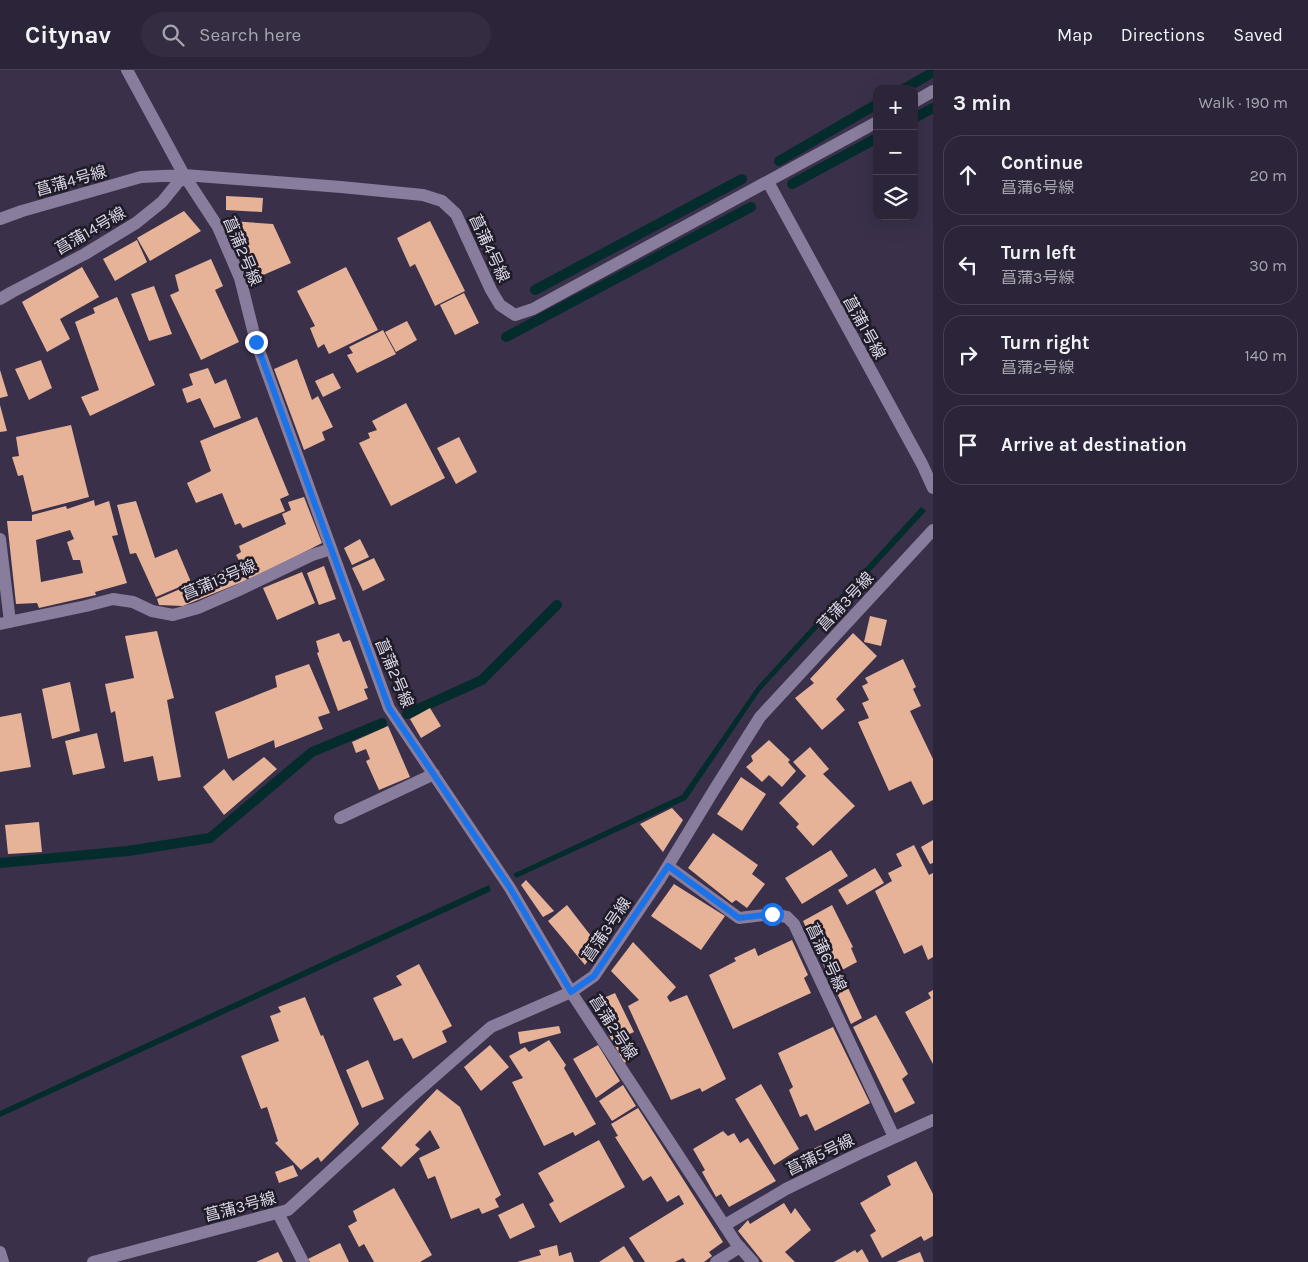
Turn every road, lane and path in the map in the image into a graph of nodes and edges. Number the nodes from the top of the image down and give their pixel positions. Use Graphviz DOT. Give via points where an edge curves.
graph roads {
  1 [pos="127,70"];
  2 [pos="933,91"];
  3 [pos="918,100"];
  4 [pos="873,124"];
  5 [pos="184,175"];
  6 [pos="768,182"];
  7 [pos="0,219"];
  8 [pos="0,299"];
  9 [pos="933,488"];
  10 [pos="933,530"];
  11 [pos="0,539"];
  12 [pos="331,548"];
  13 [pos="5,623"];
  14 [pos="434,774"];
  15 [pos="340,818"];
  16 [pos="668,866"];
  17 [pos="571,992"];
  18 [pos="933,1120"];
  19 [pos="894,1137"];
  20 [pos="278,1213"];
  21 [pos="725,1225"];
  22 [pos="740,1247"];
  23 [pos="0,1252"];
  24 [pos="4,1262"];
  25 [pos="93,1262"];
  26 [pos="303,1262"];
  27 [pos="716,1262"];
  28 [pos="753,1262"];
  1 -- 5 [label="street, 菖蒲2号線"];
  2 -- 3 [label="street"];
  4 -- 6 [label="street, 菖蒲4号線"];
  5 -- 6 [label="street, 菖蒲4号線" via="423,195 442,201 456,214 500,305 515,315 533,309"];
  5 -- 7 [label="street, 菖蒲4号線" via="141,177"];
  5 -- 8 [label="street, 菖蒲14号線" via="162,202 136,223"];
  5 -- 12 [label="street, 菖蒲2号線" via="218,226 240,278 256,342"];
  6 -- 9 [label="street, 菖蒲1号線"];
  10 -- 16 [label="street, 菖蒲3号線" via="760,717"];
  11 -- 13 [label="street"];
  12 -- 13 [label="street, 菖蒲13号線" via="198,608 173,615 152,611 133,602 113,600"];
  12 -- 14 [label="street, 菖蒲2号線" via="389,708"];
  14 -- 15 [label="street"];
  14 -- 17 [label="street, 菖蒲2号線" via="510,888"];
  16 -- 17 [label="street, 菖蒲3号線" via="594,976"];
  16 -- 19 [label="street, 菖蒲6号線" via="739,918 772,914 787,917 794,924"];
  17 -- 20 [label="street, 菖蒲3号線" via="491,1027 288,1210"];
  17 -- 21 [label="street, 菖蒲2号線"];
  18 -- 19 [label="street, 菖蒲5号線"];
  19 -- 21 [label="street, 菖蒲5号線" via="786,1189"];
  20 -- 25 [label="street, 菖蒲3号線"];
  20 -- 26 [label="street"];
  21 -- 22 [label="street, 菖蒲2号線"];
  22 -- 27 [label="street"];
  22 -- 28 [label="street, 菖蒲2号線"];
  23 -- 24 [label="street"];
}
